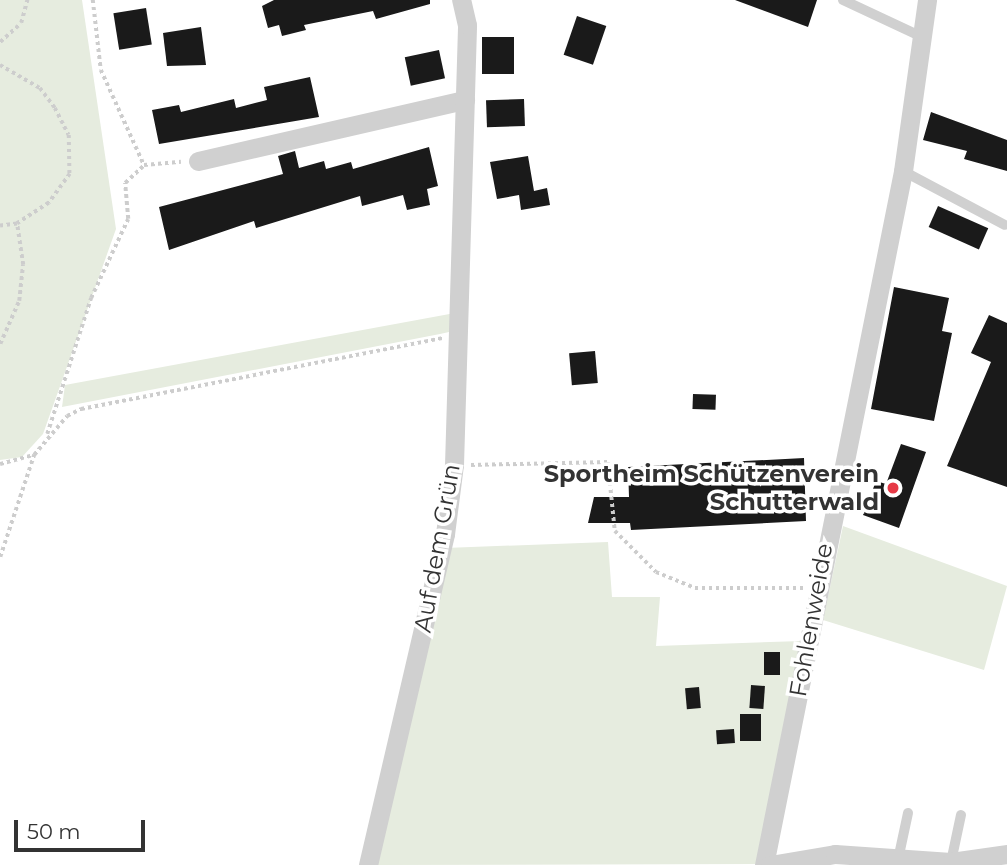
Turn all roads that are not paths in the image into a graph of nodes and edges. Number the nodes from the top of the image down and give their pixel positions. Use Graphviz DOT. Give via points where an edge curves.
graph roads {
  1 [pos="461,0"];
  2 [pos="843,0"];
  3 [pos="927,0"];
  4 [pos="920,36"];
  5 [pos="465,100"];
  6 [pos="198,161"];
  7 [pos="903,171"];
  8 [pos="1005,225"];
  9 [pos="908,813"];
  10 [pos="961,815"];
  11 [pos="1007,853"];
  12 [pos="898,855"];
  13 [pos="951,862"];
  14 [pos="368,865"];
  15 [pos="764,865"];
  16 [pos="770,865"];
  1 -- 5 [label="street, Auf dem Grün" via="467,25"];
  2 -- 4 [label="lane"];
  3 -- 4 [label="street, Fohlenweide"];
  4 -- 7 [label="street, Fohlenweide"];
  5 -- 6 [label="street"];
  5 -- 14 [label="street, Auf dem Grün" via="454,465 444,534"];
  7 -- 8 [label="lane"];
  7 -- 15 [label="street, Fohlenweide"];
  9 -- 12 [label="lane"];
  10 -- 13 [label="lane"];
  11 -- 13 [label="street"];
  12 -- 13 [label="street"];
  12 -- 16 [label="street" via="835,854"];
}
